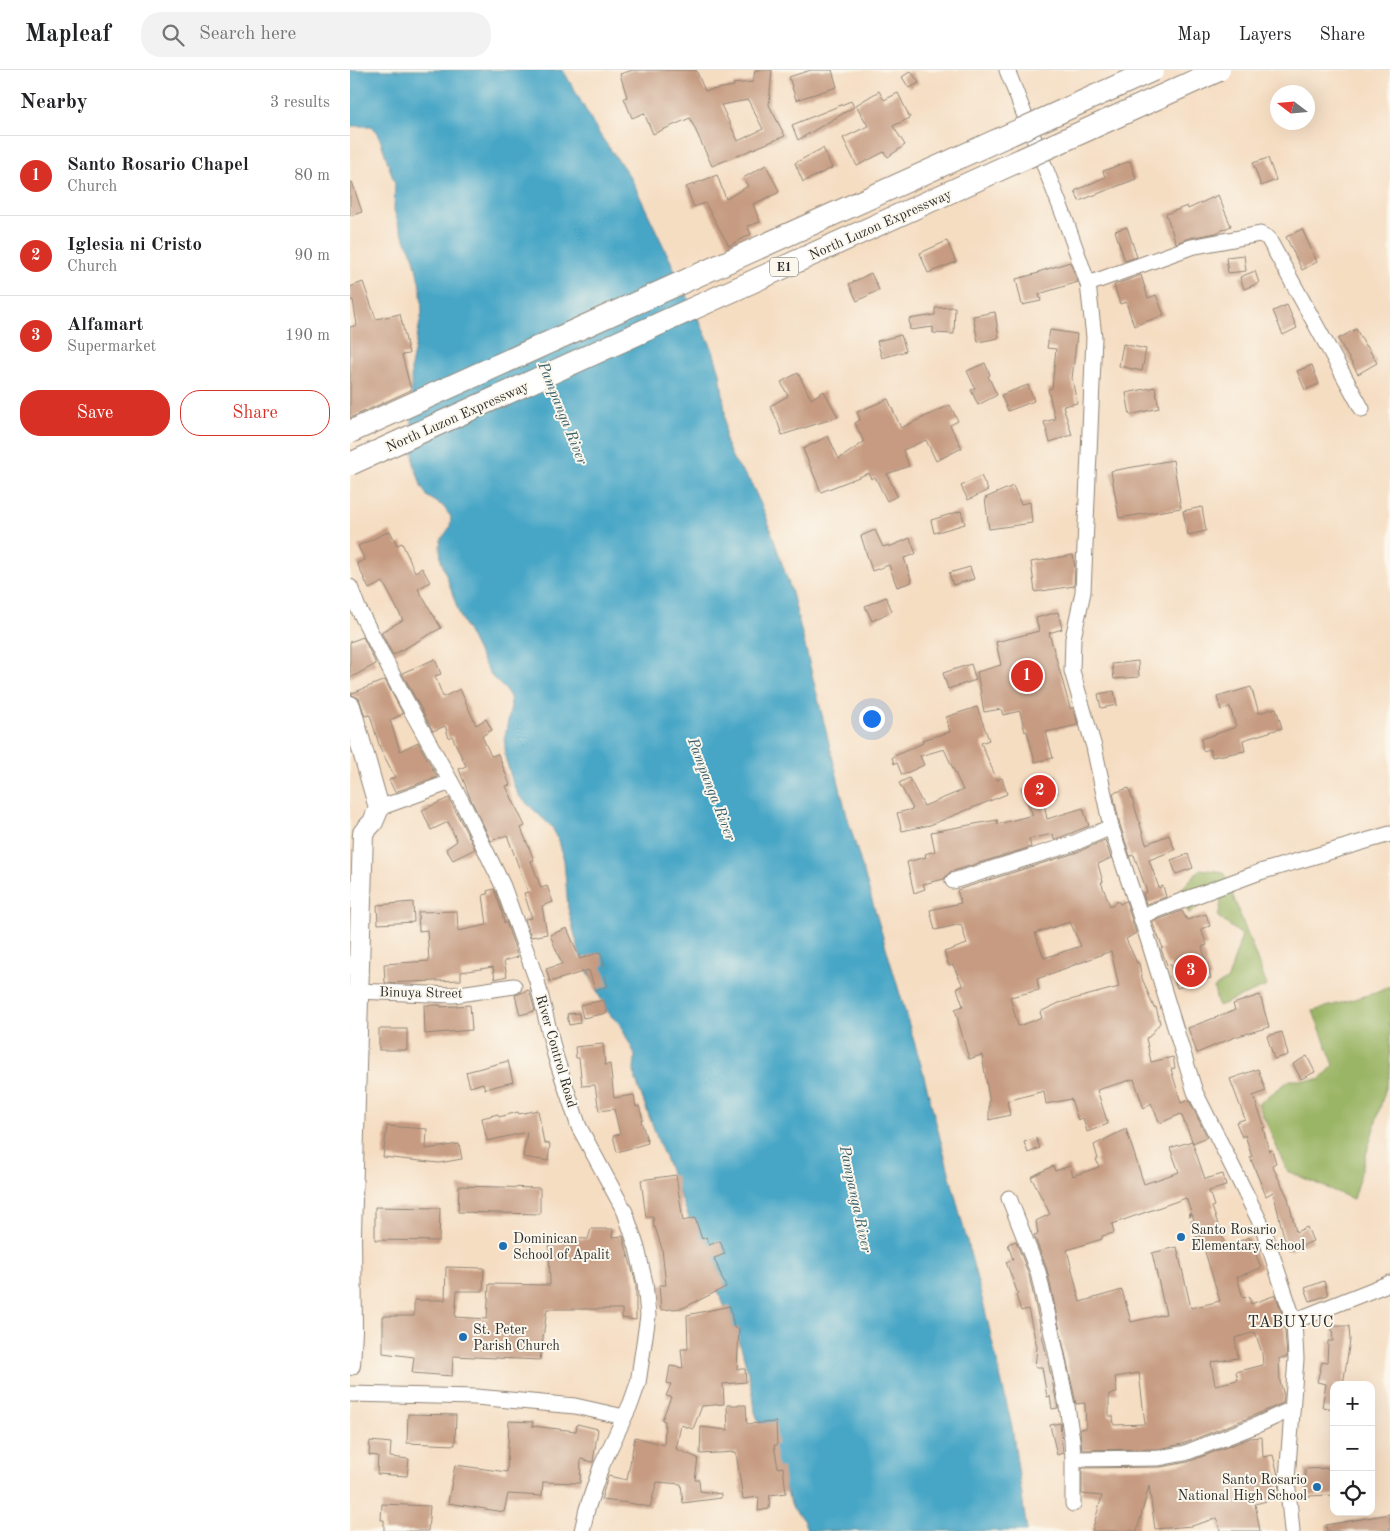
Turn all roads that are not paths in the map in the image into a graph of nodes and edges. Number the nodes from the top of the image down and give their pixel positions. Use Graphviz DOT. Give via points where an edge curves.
graph roads {
  1 [pos="1007,70"];
  2 [pos="1153,70"];
  3 [pos="1209,70"];
  4 [pos="1219,70"];
  5 [pos="1038,150"];
  6 [pos="1088,284"];
  7 [pos="1362,409"];
  8 [pos="350,432"];
  9 [pos="350,464"];
  10 [pos="350,587"];
  11 [pos="350,706"];
  12 [pos="451,782"];
  13 [pos="379,808"];
  14 [pos="1111,827"];
  15 [pos="356,834"];
  16 [pos="1390,834"];
  17 [pos="953,881"];
  18 [pos="1141,916"];
  19 [pos="514,986"];
  20 [pos="357,991"];
  21 [pos="1009,1198"];
  22 [pos="1390,1283"];
  23 [pos="1294,1321"];
  24 [pos="351,1331"];
  25 [pos="350,1365"];
  26 [pos="350,1394"];
  27 [pos="1292,1409"];
  28 [pos="624,1417"];
  29 [pos="1073,1459"];
  30 [pos="1073,1504"];
  31 [pos="582,1531"];
  32 [pos="1292,1531"];
  1 -- 5 [label="street"];
  2 -- 8 [label="highway, North Luzon Expressway / E1, bridge"];
  3 -- 5 [label="street"];
  4 -- 9 [label="highway, North Luzon Expressway / E1, bridge"];
  5 -- 6 [label="street"];
  6 -- 7 [label="street" via="1190,247 1260,234 1268,238"];
  6 -- 14 [label="street" via="1094,337 1083,592 1073,638 1072,671 1094,746"];
  10 -- 12 [label="street, River Control Road" via="358,608"];
  11 -- 13 [label="main road"];
  12 -- 13 [label="street"];
  12 -- 28 [label="street, River Control Road" via="503,886 537,981 555,1055 579,1127 625,1212 638,1248 648,1316 638,1383"];
  13 -- 15 [label="main road" via="373,822"];
  14 -- 17 [label="street" via="1072,844"];
  14 -- 18 [label="street"];
  15 -- 20 [label="main road"];
  16 -- 18 [label="street" via="1260,872"];
  18 -- 23 [label="street" via="1195,1092 1263,1228"];
  19 -- 20 [label="street, Binuya Street" via="452,995"];
  20 -- 24 [label="main road"];
  21 -- 29 [label="street" via="1038,1272 1067,1406"];
  22 -- 23 [label="street"];
  23 -- 27 [label="street" via="1296,1359"];
  24 -- 25 [label="main road"];
  26 -- 28 [label="street" via="476,1398 575,1406"];
  27 -- 29 [label="street" via="1186,1453 1159,1458"];
  27 -- 32 [label="street" via="1287,1479"];
  28 -- 31 [label="street, River Control Road" via="601,1467"];
  29 -- 30 [label="street"];
}
